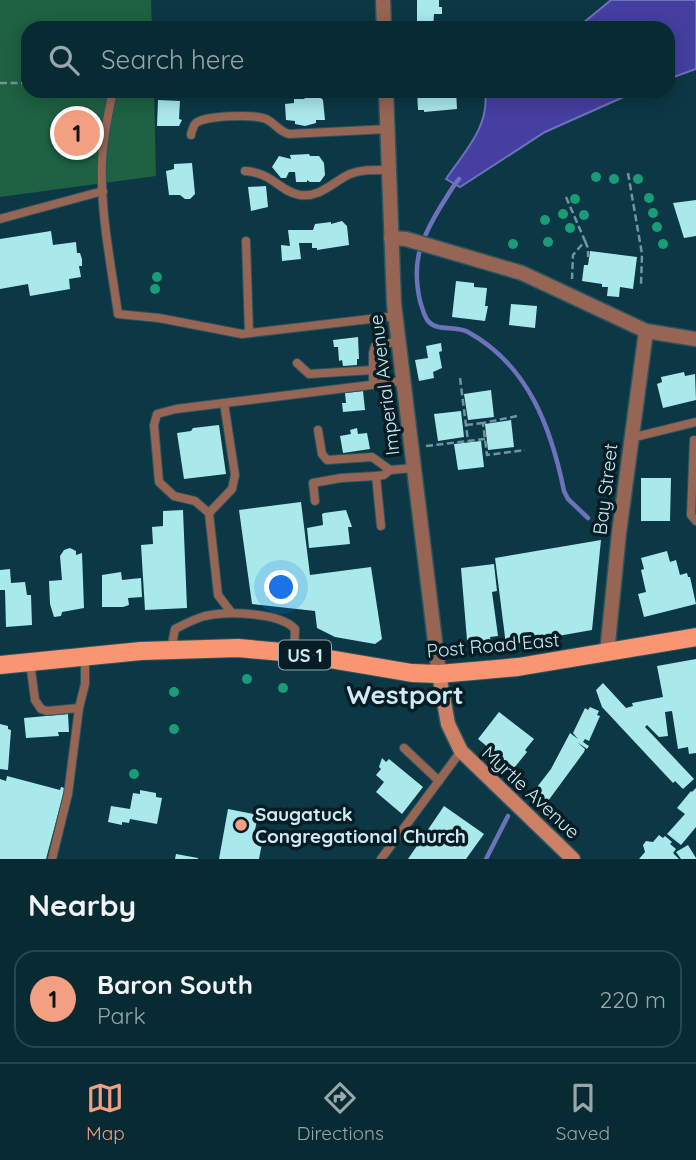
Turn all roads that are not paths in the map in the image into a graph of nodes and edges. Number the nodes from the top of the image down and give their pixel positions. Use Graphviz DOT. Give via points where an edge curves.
graph roads {
  1 [pos="383,0"];
  2 [pos="384,21"];
  3 [pos="112,98"];
  4 [pos="386,98"];
  5 [pos="388,128"];
  6 [pos="191,135"];
  7 [pos="389,170"];
  8 [pos="245,171"];
  9 [pos="103,191"];
  10 [pos="0,219"];
  11 [pos="399,239"];
  12 [pos="246,241"];
  13 [pos="396,316"];
  14 [pos="646,331"];
  15 [pos="249,333"];
  16 [pos="696,339"];
  17 [pos="398,341"];
  18 [pos="297,363"];
  19 [pos="373,370"];
  20 [pos="403,381"];
  21 [pos="373,383"];
  22 [pos="224,403"];
  23 [pos="696,422"];
  24 [pos="318,430"];
  25 [pos="631,438"];
  26 [pos="694,440"];
  27 [pos="414,468"];
  28 [pos="390,470"];
  29 [pos="376,477"];
  30 [pos="314,501"];
  31 [pos="209,513"];
  32 [pos="696,521"];
  33 [pos="381,526"];
  34 [pos="230,612"];
  35 [pos="696,636"];
  36 [pos="171,649"];
  37 [pos="294,653"];
  38 [pos="607,653"];
  39 [pos="85,656"];
  40 [pos="30,662"];
  41 [pos="0,664"];
  42 [pos="439,674"];
  43 [pos="79,708"];
  44 [pos="404,748"];
  45 [pos="460,751"];
  46 [pos="439,781"];
  47 [pos="567,857"];
  48 [pos="52,859"];
  49 [pos="381,859"];
  1 -- 2 [label="street"];
  3 -- 9 [label="lane" via="102,163"];
  4 -- 5 [label="street, Imperial Avenue"];
  5 -- 6 [label="lane" via="289,134 265,118 235,116 202,119"];
  5 -- 7 [label="street, Imperial Avenue"];
  7 -- 8 [label="lane" via="351,174 324,191 300,195 267,175"];
  7 -- 11 [label="street, Imperial Avenue"];
  9 -- 10 [label="lane"];
  9 -- 15 [label="lane" via="118,314"];
  11 -- 13 [label="street, Imperial Avenue"];
  11 -- 14 [label="street" via="522,273"];
  12 -- 15 [label="lane"];
  13 -- 15 [label="lane"];
  13 -- 17 [label="street, Imperial Avenue"];
  14 -- 16 [label="street"];
  14 -- 25 [label="street, Bay Street"];
  17 -- 19 [label="lane" via="376,346"];
  17 -- 20 [label="street, Imperial Avenue"];
  18 -- 19 [label="lane" via="309,374"];
  19 -- 21 [label="lane"];
  20 -- 21 [label="lane"];
  20 -- 27 [label="street, Imperial Avenue"];
  21 -- 22 [label="lane"];
  22 -- 31 [label="lane" via="235,475 232,489"];
  22 -- 31 [label="lane" via="163,411 154,425 159,482 174,496 195,501"];
  23 -- 25 [label="lane"];
  24 -- 28 [label="lane" via="327,460 372,457"];
  25 -- 38 [label="street, Bay Street"];
  26 -- 32 [label="lane" via="691,515"];
  27 -- 28 [label="lane"];
  27 -- 42 [label="street, Imperial Avenue"];
  28 -- 29 [label="lane"];
  29 -- 30 [label="lane" via="313,483"];
  29 -- 33 [label="lane"];
  31 -- 34 [label="lane" via="218,595"];
  34 -- 36 [label="lane" via="208,615 175,629"];
  34 -- 37 [label="lane" via="291,625 295,629"];
  35 -- 38 [label="main road, Post Road East / US 1"];
  36 -- 37 [label="main road, Post Road East / US 1"];
  36 -- 39 [label="main road, Post Road East / US 1"];
  37 -- 42 [label="main road, Post Road East / US 1"];
  38 -- 42 [label="main road, Post Road East / US 1"];
  39 -- 40 [label="main road, Post Road East / US 1"];
  39 -- 43 [label="lane"];
  40 -- 41 [label="main road, Post Road East / US 1"];
  40 -- 43 [label="lane" via="35,700 41,709"];
  42 -- 45 [label="main road, Myrtle Avenue" via="448,724"];
  43 -- 48 [label="lane" via="68,794"];
  44 -- 46 [label="lane"];
  45 -- 46 [label="lane"];
  45 -- 47 [label="main road, Myrtle Avenue"];
  46 -- 49 [label="lane"];
}
